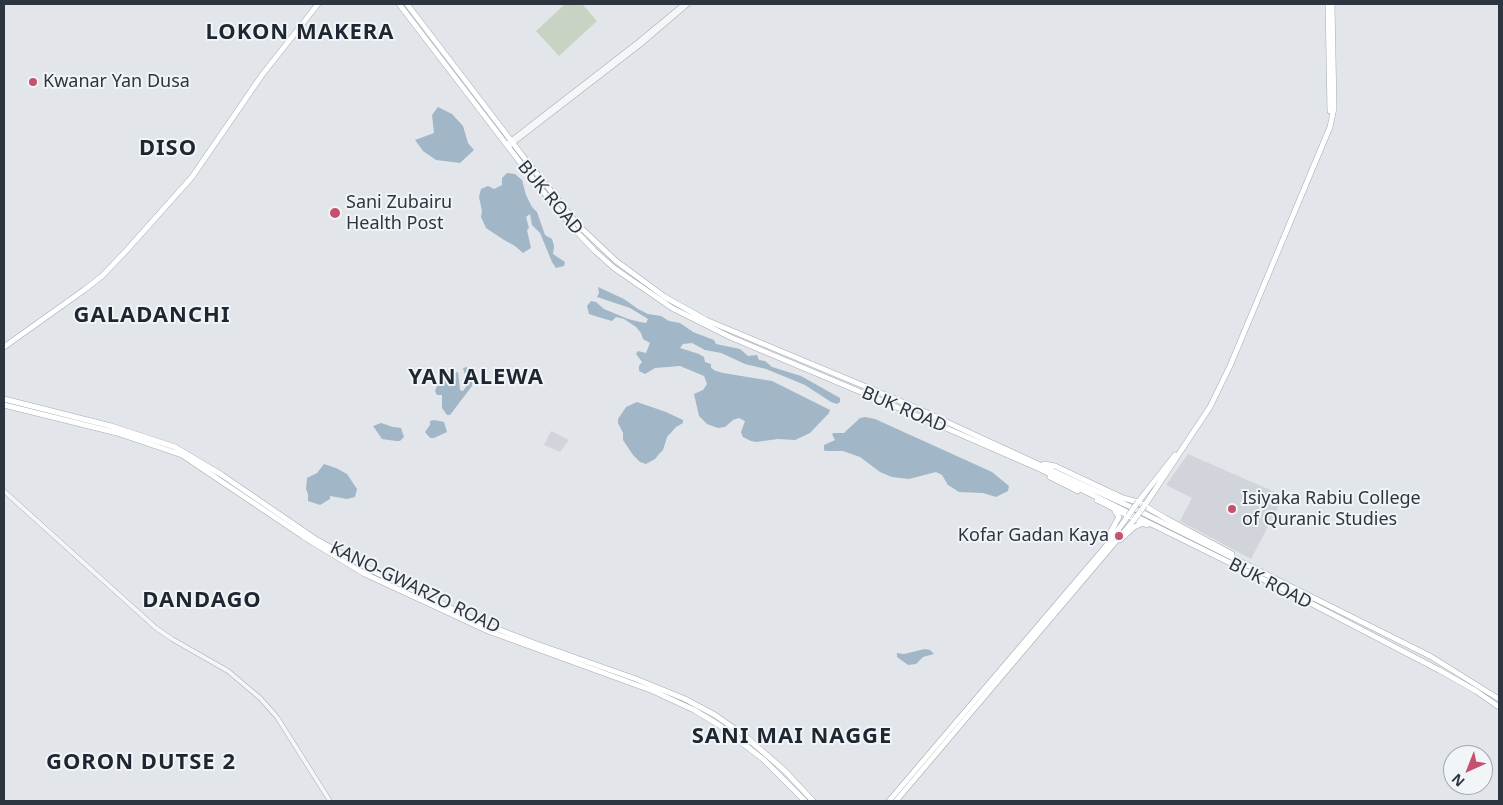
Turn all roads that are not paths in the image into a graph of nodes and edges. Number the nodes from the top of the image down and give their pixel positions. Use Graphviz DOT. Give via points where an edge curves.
graph roads {
  1 [pos="318,4"];
  2 [pos="399,4"];
  3 [pos="408,4"];
  4 [pos="684,4"];
  5 [pos="688,4"];
  6 [pos="1330,4"];
  7 [pos="484,110"];
  8 [pos="510,144"];
  9 [pos="1259,293"];
  10 [pos="4,347"];
  11 [pos="4,399"];
  12 [pos="4,405"];
  13 [pos="37,410"];
  14 [pos="1039,466"];
  15 [pos="217,475"];
  16 [pos="4,491"];
  17 [pos="1138,502"];
  18 [pos="1145,505"];
  19 [pos="1115,510"];
  20 [pos="1128,516"];
  21 [pos="1134,520"];
  22 [pos="1143,523"];
  23 [pos="1113,542"];
  24 [pos="1237,560"];
  25 [pos="1241,568"];
  26 [pos="1499,698"];
  27 [pos="1499,707"];
  28 [pos="330,801"];
  29 [pos="805,801"];
  30 [pos="813,801"];
  31 [pos="889,801"];
  32 [pos="896,801"];
  1 -- 10 [label="main road" via="262,74 192,177 120,257 84,290"];
  2 -- 7 [label="main road, BUK ROAD"];
  3 -- 7 [label="main road, BUK ROAD"];
  4 -- 8 [label="street"];
  5 -- 8 [label="street" via="640,45"];
  6 -- 9 [label="main road" via="1334,108 1330,127"];
  7 -- 8 [label="main road, BUK ROAD"];
  8 -- 14 [label="main road, BUK ROAD" via="595,251 676,311 730,337"];
  9 -- 17 [label="main road" via="1207,405 1174,456"];
  9 -- 18 [label="main road" via="1210,407"];
  11 -- 13 [label="main road, KANO-GWARZO ROAD"];
  12 -- 13 [label="main road, KANO-GWARZO ROAD"];
  13 -- 15 [label="main road, KANO-GWARZO ROAD" via="111,426 167,444 188,453"];
  14 -- 17 [label="main road" via="1055,466"];
  14 -- 19 [label="main road" via="1056,481"];
  14 -- 24 [label="main road, BUK ROAD"];
  14 -- 25 [label="main road, BUK ROAD"];
  15 -- 29 [label="main road, KANO-GWARZO ROAD" via="318,546 388,585 488,631 652,691 694,710 724,728 764,760"];
  15 -- 30 [label="main road, KANO-GWARZO ROAD" via="317,540 377,574 474,620 636,678 698,706 751,740"];
  16 -- 28 [label="street" via="156,628 228,671 260,698 277,717"];
  17 -- 18 [label="main road"];
  17 -- 20 [label="main road, bridge"];
  18 -- 21 [label="main road, bridge"];
  18 -- 24 [label="main road" via="1227,550"];
  19 -- 20 [label="main road"];
  19 -- 23 [label="main road" via="1119,517 1110,532"];
  20 -- 21 [label="main road"];
  20 -- 23 [label="main road"];
  21 -- 22 [label="main road"];
  21 -- 23 [label="main road"];
  22 -- 23 [label="main road"];
  22 -- 25 [label="main road"];
  23 -- 31 [label="main road"];
  23 -- 32 [label="main road"];
  24 -- 26 [label="main road, BUK ROAD" via="1430,656"];
  25 -- 27 [label="main road, BUK ROAD" via="1439,670"];
}
